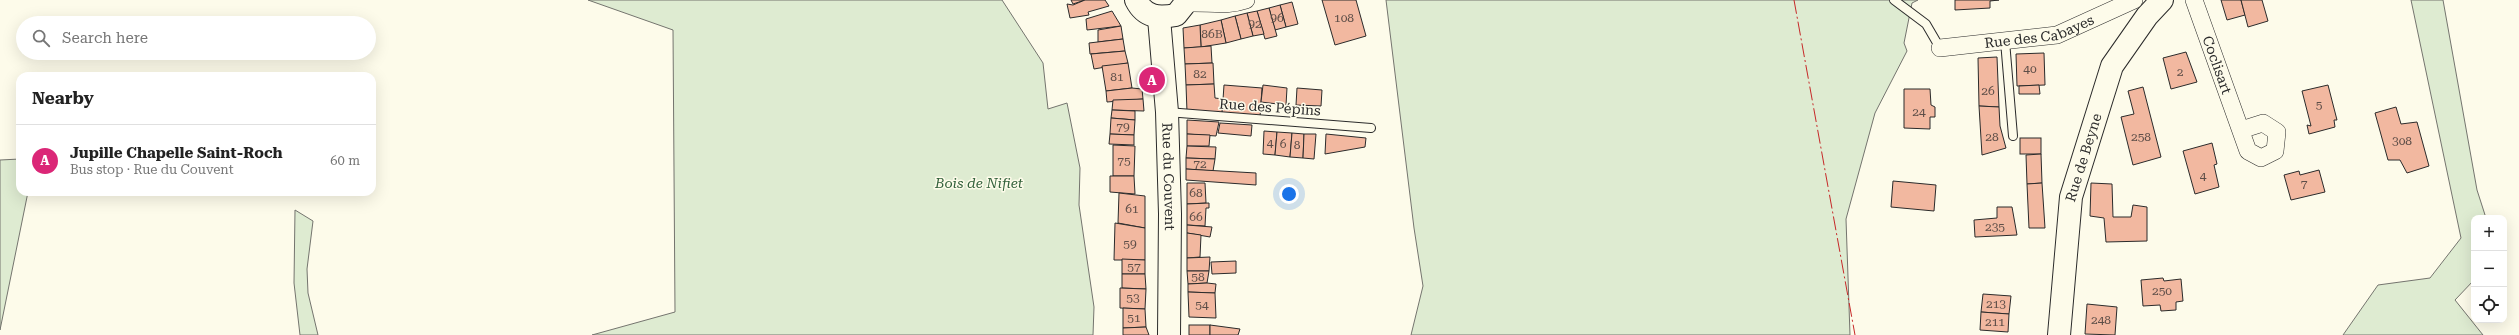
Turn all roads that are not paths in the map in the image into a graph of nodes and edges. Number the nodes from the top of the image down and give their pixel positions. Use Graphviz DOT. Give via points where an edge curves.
graph roads {
  1 [pos="1136,0"];
  2 [pos="1246,0"];
  3 [pos="1894,0"];
  4 [pos="2134,0"];
  5 [pos="2162,0"];
  6 [pos="2194,0"];
  7 [pos="1188,2"];
  8 [pos="1159,18"];
  9 [pos="2005,41"];
  10 [pos="1940,48"];
  11 [pos="1167,112"];
  12 [pos="1371,128"];
  13 [pos="2241,130"];
  14 [pos="2013,136"];
  15 [pos="1169,335"];
  16 [pos="2059,335"];
  1 -- 8 [label="street" via="1148,14"];
  2 -- 7 [label="street" via="1231,5"];
  3 -- 10 [label="lane" via="1926,24"];
  4 -- 9 [label="street, Rue des Cabayes" via="2057,35"];
  5 -- 16 [label="street, Rue de Beyne" via="2147,16 2112,66 2071,197"];
  6 -- 13 [label="street, Coclisart"];
  7 -- 8 [label="street" via="1176,15"];
  8 -- 11 [label="street, Rue du Couvent"];
  9 -- 10 [label="street, Rue des Cabayes"];
  9 -- 14 [label="lane"];
  11 -- 12 [label="lane, Rue des Pépins"];
  11 -- 15 [label="street, Rue du Couvent" via="1170,214"];
}
